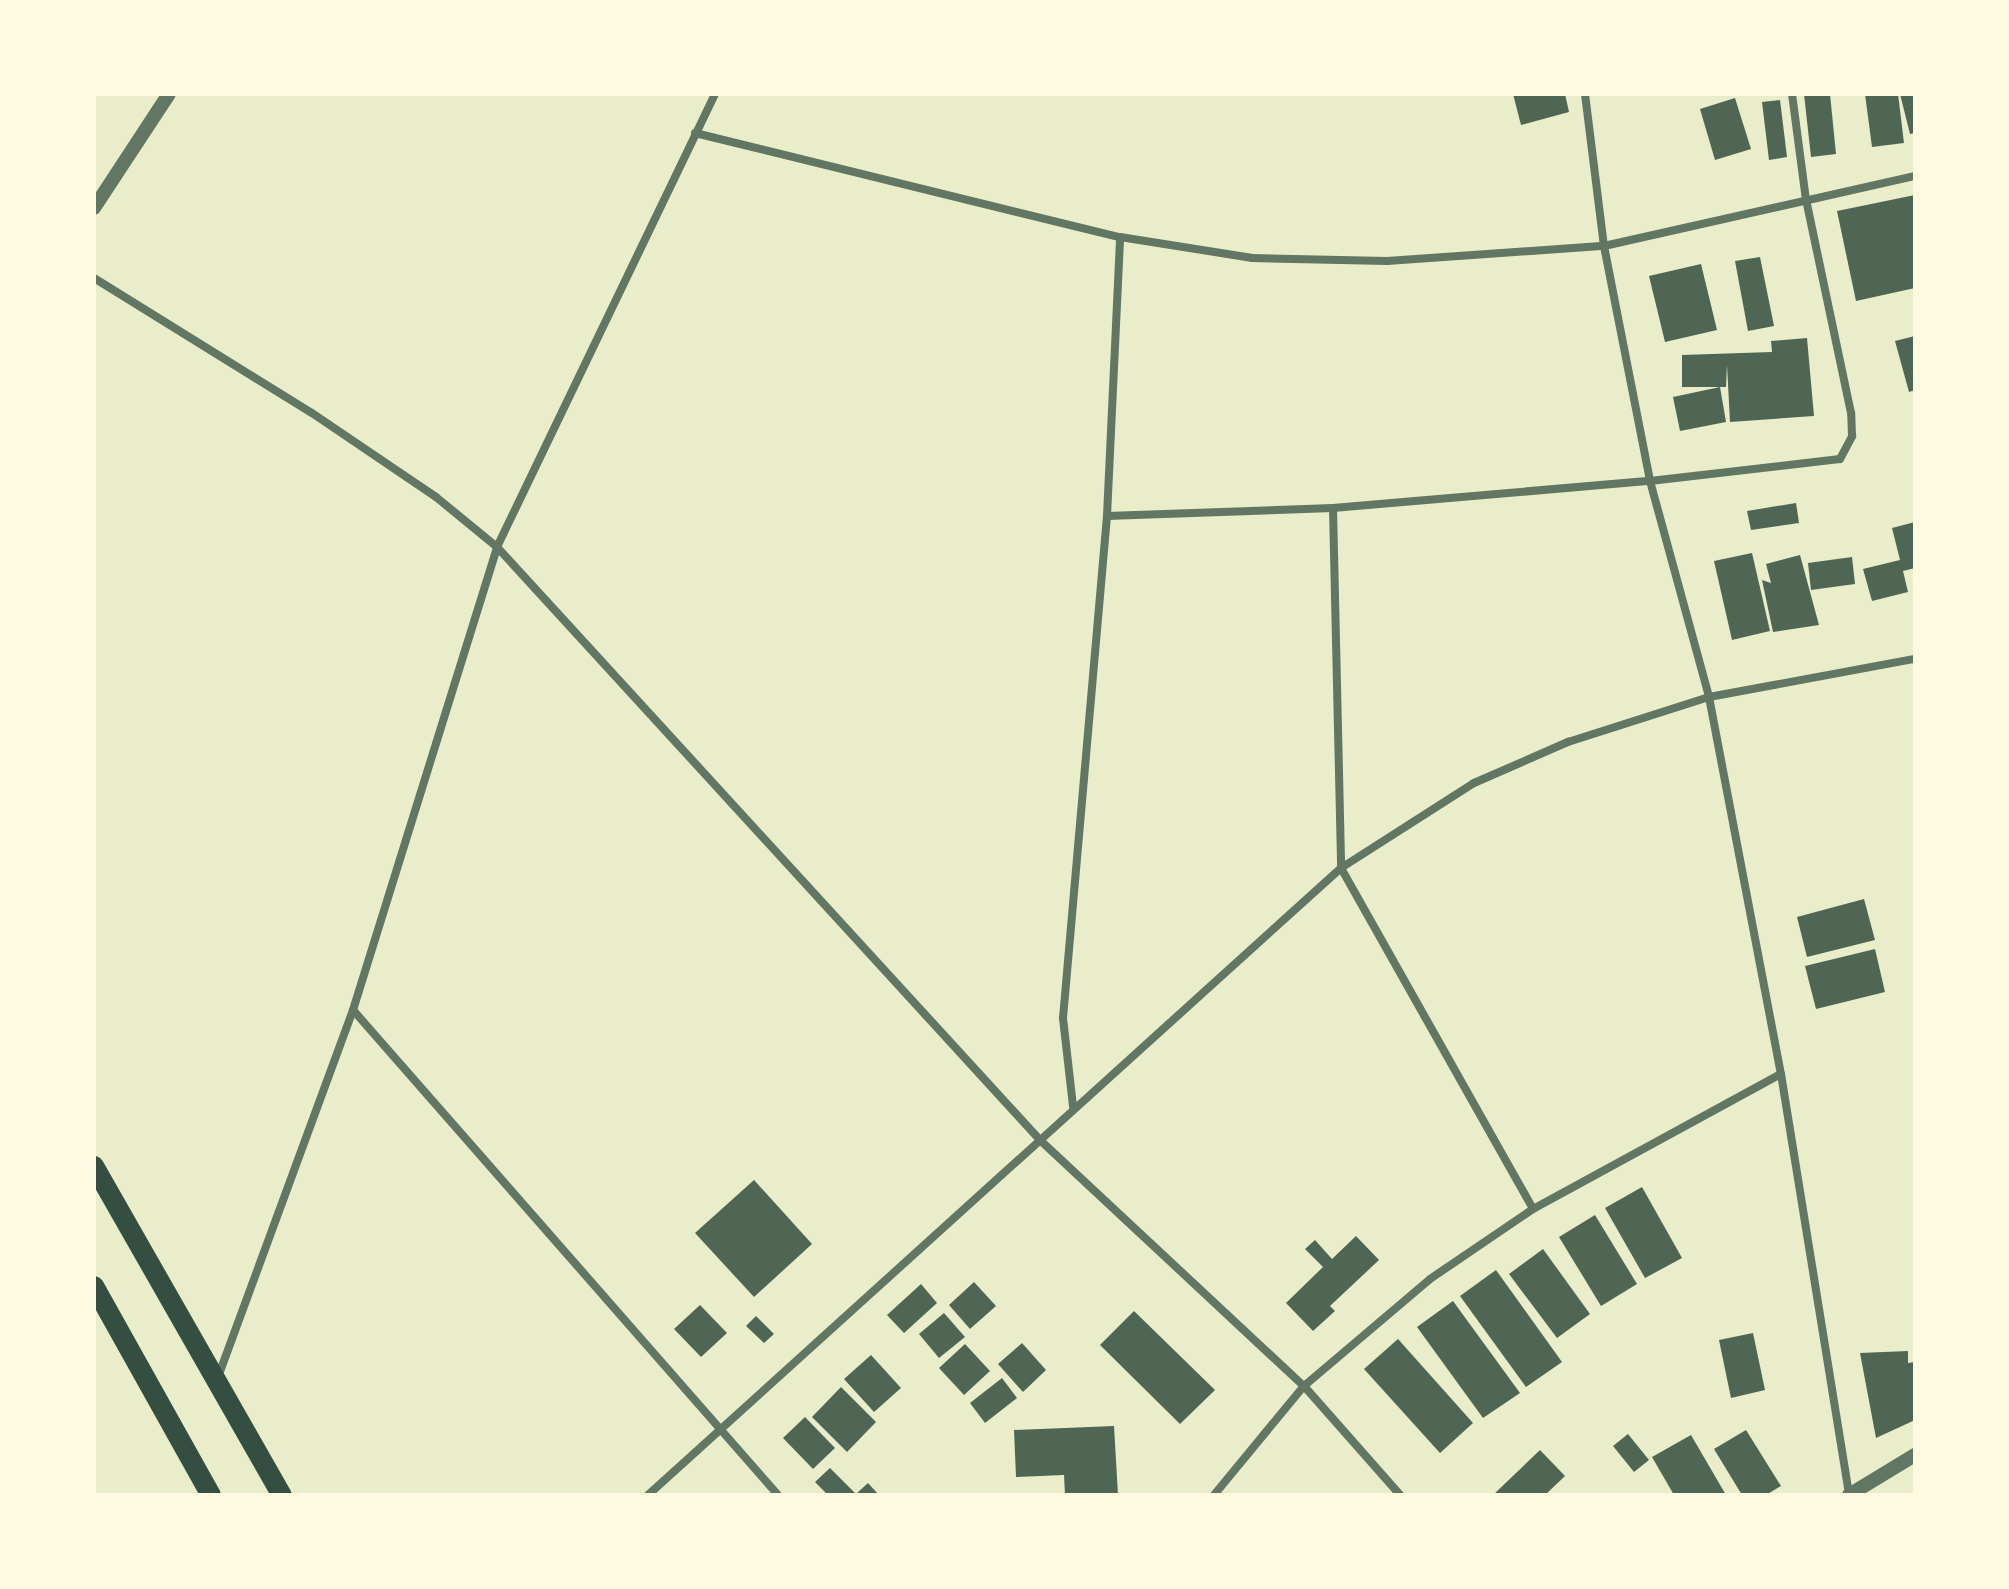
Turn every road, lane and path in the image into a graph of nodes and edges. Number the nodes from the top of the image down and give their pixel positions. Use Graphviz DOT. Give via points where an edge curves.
graph roads {
  1 [pos="169,94"];
  2 [pos="715,94"];
  3 [pos="1585,94"];
  4 [pos="1792,94"];
  5 [pos="695,133"];
  6 [pos="1915,176"];
  7 [pos="1806,200"];
  8 [pos="94,208"];
  9 [pos="1120,237"];
  10 [pos="1604,246"];
  11 [pos="94,278"];
  12 [pos="1650,481"];
  13 [pos="1333,508"];
  14 [pos="1107,516"];
  15 [pos="497,547"];
  16 [pos="1915,659"];
  17 [pos="1709,697"];
  18 [pos="1341,868"];
  19 [pos="353,1010"];
  20 [pos="1781,1074"];
  21 [pos="1073,1106"];
  22 [pos="1041,1141"];
  23 [pos="94,1166"];
  24 [pos="1533,1209"];
  25 [pos="94,1286"];
  26 [pos="218,1378"];
  27 [pos="1304,1386"];
  28 [pos="720,1431"];
  29 [pos="1915,1455"];
  30 [pos="206,1491"];
  31 [pos="282,1495"];
  32 [pos="648,1495"];
  33 [pos="778,1495"];
  34 [pos="1214,1495"];
  35 [pos="1400,1495"];
  36 [pos="1849,1495"];
  1 -- 8 [label="street"];
  2 -- 5 [label="street"];
  3 -- 10 [label="street"];
  4 -- 7 [label="street"];
  5 -- 9 [label="street"];
  5 -- 15 [label="street"];
  6 -- 7 [label="street"];
  7 -- 10 [label="street"];
  7 -- 12 [label="street" via="1851,413 1852,436 1840,459"];
  9 -- 10 [label="street" via="1252,258 1387,261"];
  9 -- 14 [label="street"];
  10 -- 12 [label="street"];
  11 -- 15 [label="street" via="312,413 436,497"];
  12 -- 13 [label="street"];
  12 -- 17 [label="street"];
  13 -- 14 [label="street"];
  13 -- 18 [label="street"];
  14 -- 21 [label="street" via="1063,1018"];
  15 -- 19 [label="street"];
  15 -- 22 [label="street"];
  16 -- 17 [label="street"];
  17 -- 18 [label="street" via="1568,742 1474,783"];
  17 -- 20 [label="street"];
  18 -- 21 [label="street"];
  18 -- 24 [label="street"];
  19 -- 26 [label="street"];
  19 -- 28 [label="street"];
  20 -- 24 [label="street"];
  20 -- 36 [label="street"];
  21 -- 22 [label="street"];
  22 -- 27 [label="street"];
  22 -- 28 [label="street"];
  23 -- 26 [label="main road"];
  24 -- 27 [label="street" via="1430,1279"];
  25 -- 30 [label="main road"];
  26 -- 31 [label="main road"];
  27 -- 34 [label="street"];
  27 -- 35 [label="street"];
  28 -- 32 [label="street"];
  28 -- 33 [label="street"];
  29 -- 36 [label="street"];
}
